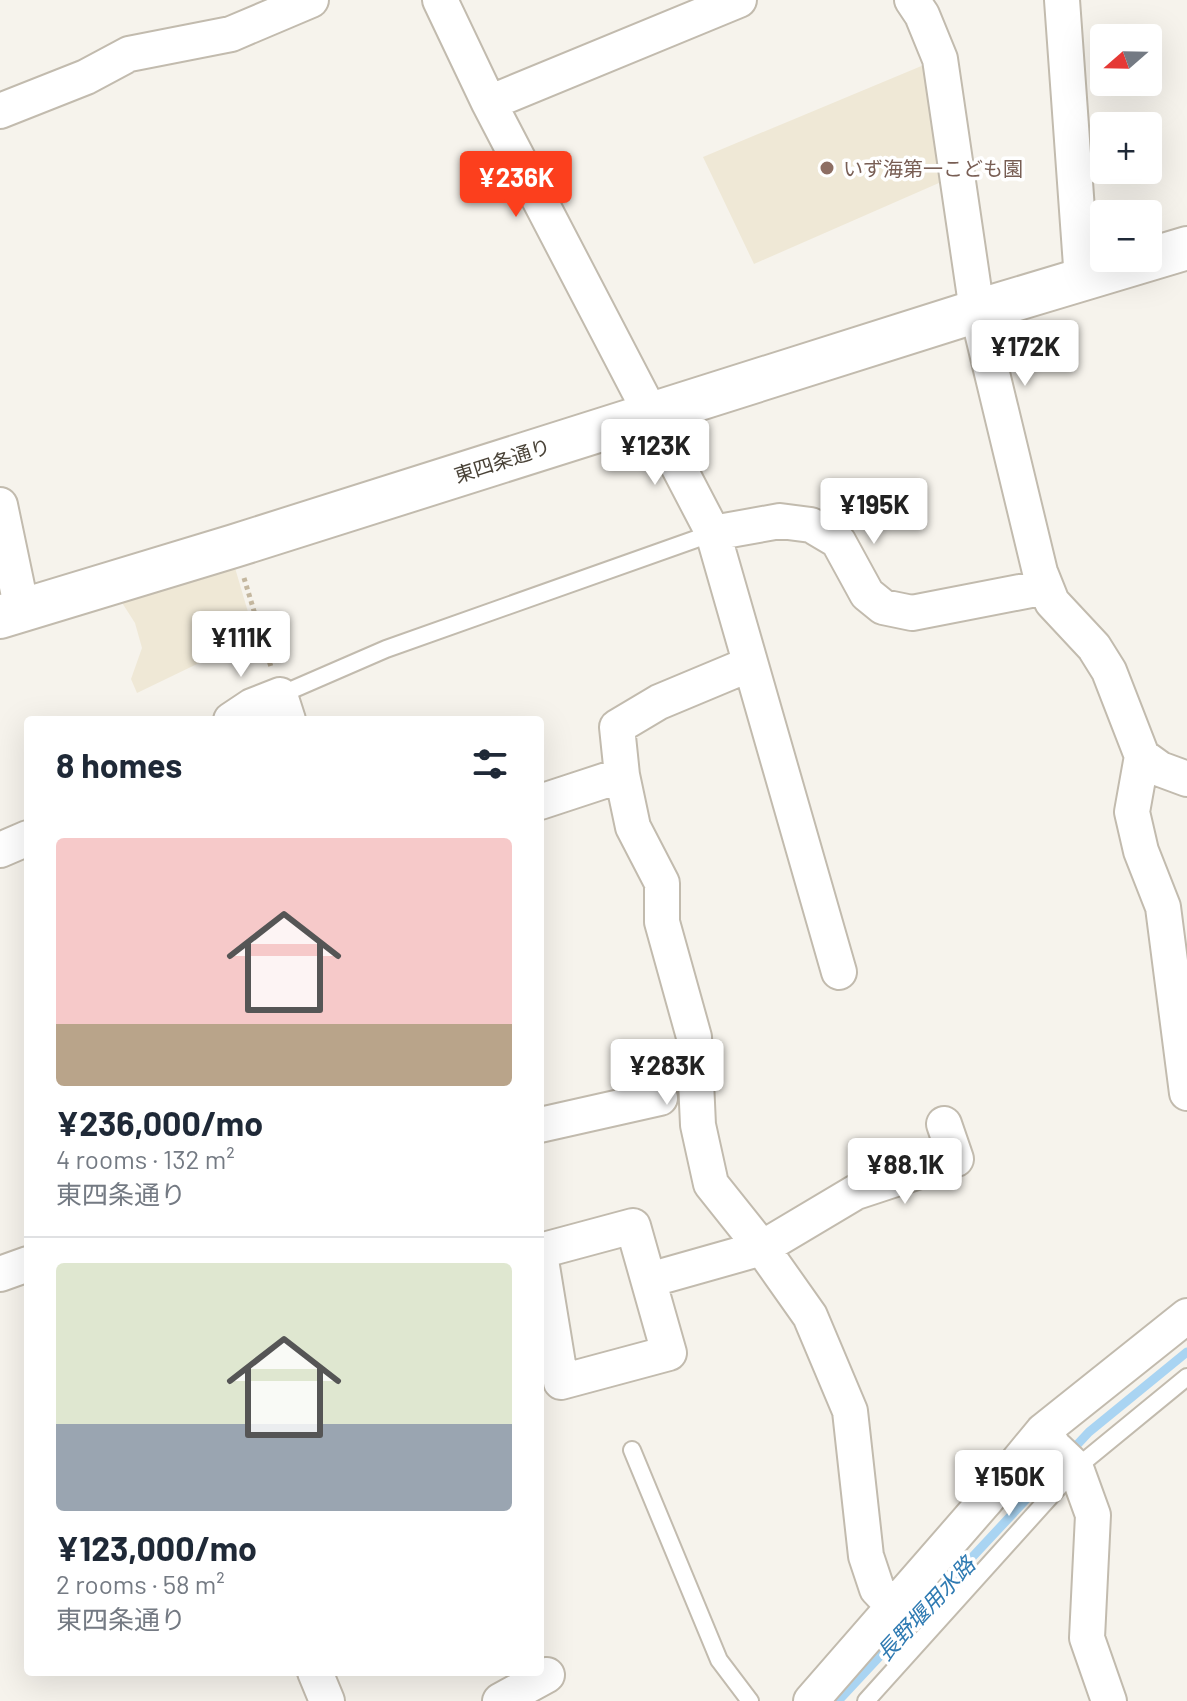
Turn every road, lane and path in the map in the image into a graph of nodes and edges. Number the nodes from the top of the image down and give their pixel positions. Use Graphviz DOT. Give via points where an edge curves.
graph roads {
  1 [pos="311,0"];
  2 [pos="440,0"];
  3 [pos="739,0"];
  4 [pos="912,0"];
  5 [pos="1062,0"];
  6 [pos="489,103"];
  7 [pos="0,111"];
  8 [pos="1187,248"];
  9 [pos="1082,280"];
  10 [pos="977,311"];
  11 [pos="648,413"];
  12 [pos="0,505"];
  13 [pos="713,533"];
  14 [pos="234,546"];
  15 [pos="1046,587"];
  16 [pos="11,613"];
  17 [pos="750,664"];
  18 [pos="284,708"];
  19 [pos="237,716"];
  20 [pos="1142,756"];
  21 [pos="622,775"];
  22 [pos="1187,779"];
  23 [pos="544,801"];
  24 [pos="24,840"];
  25 [pos="0,850"];
  26 [pos="839,972"];
  27 [pos="1187,1093"];
  28 [pos="660,1098"];
  29 [pos="544,1124"];
  30 [pos="944,1124"];
  31 [pos="762,1248"];
  32 [pos="544,1251"];
  33 [pos="24,1265"];
  34 [pos="0,1274"];
  35 [pos="544,1277"];
  36 [pos="649,1280"];
  37 [pos="1187,1316"];
  38 [pos="1187,1377"];
  39 [pos="632,1450"];
  40 [pos="1062,1453"];
  41 [pos="894,1607"];
  42 [pos="547,1675"];
  43 [pos="317,1676"];
  44 [pos="327,1701"];
  45 [pos="500,1701"];
  46 [pos="750,1701"];
  47 [pos="811,1701"];
  48 [pos="866,1701"];
  49 [pos="1109,1701"];
  1 -- 7 [label="street" via="231,34 129,54"];
  2 -- 6 [label="street"];
  3 -- 6 [label="street"];
  4 -- 10 [label="street" via="940,59"];
  5 -- 9 [label="street"];
  6 -- 11 [label="street"];
  8 -- 9 [label="street, 東四条通り"];
  9 -- 10 [label="street, 東四条通り"];
  10 -- 11 [label="street, 東四条通り"];
  10 -- 15 [label="street"];
  11 -- 13 [label="street"];
  11 -- 14 [label="street, 東四条通り"];
  12 -- 16 [label="street"];
  13 -- 15 [label="street" via="780,521 811,525 838,541 867,594 883,607 912,613"];
  13 -- 17 [label="street"];
  13 -- 18 [label="lane" via="386,649"];
  14 -- 16 [label="street, 東四条通り"];
  14 -- 18 [label="path"];
  15 -- 20 [label="street" via="1052,602 1109,671"];
  17 -- 21 [label="street" via="659,702 617,727"];
  17 -- 26 [label="street"];
  18 -- 19 [label="street" via="252,706"];
  20 -- 22 [label="street"];
  20 -- 27 [label="street" via="1132,812 1163,907"];
  21 -- 23 [label="street"];
  21 -- 31 [label="street" via="633,827 662,883 662,922 694,1037 698,1125 711,1184"];
  24 -- 25 [label="street"];
  28 -- 29 [label="street"];
  30 -- 31 [label="street" via="956,1159 856,1192"];
  31 -- 36 [label="street"];
  31 -- 41 [label="street" via="810,1316 850,1411 866,1556 877,1589"];
  32 -- 36 [label="street" via="633,1226"];
  33 -- 34 [label="street"];
  35 -- 36 [label="street" via="561,1382 669,1353"];
  37 -- 40 [label="street" via="1114,1377"];
  38 -- 40 [label="lane"];
  39 -- 46 [label="lane" via="719,1660"];
  40 -- 41 [label="street"];
  40 -- 48 [label="lane"];
  40 -- 49 [label="street" via="1093,1515 1087,1638"];
  41 -- 47 [label="street"];
  42 -- 45 [label="street"];
  43 -- 44 [label="street"];
}
